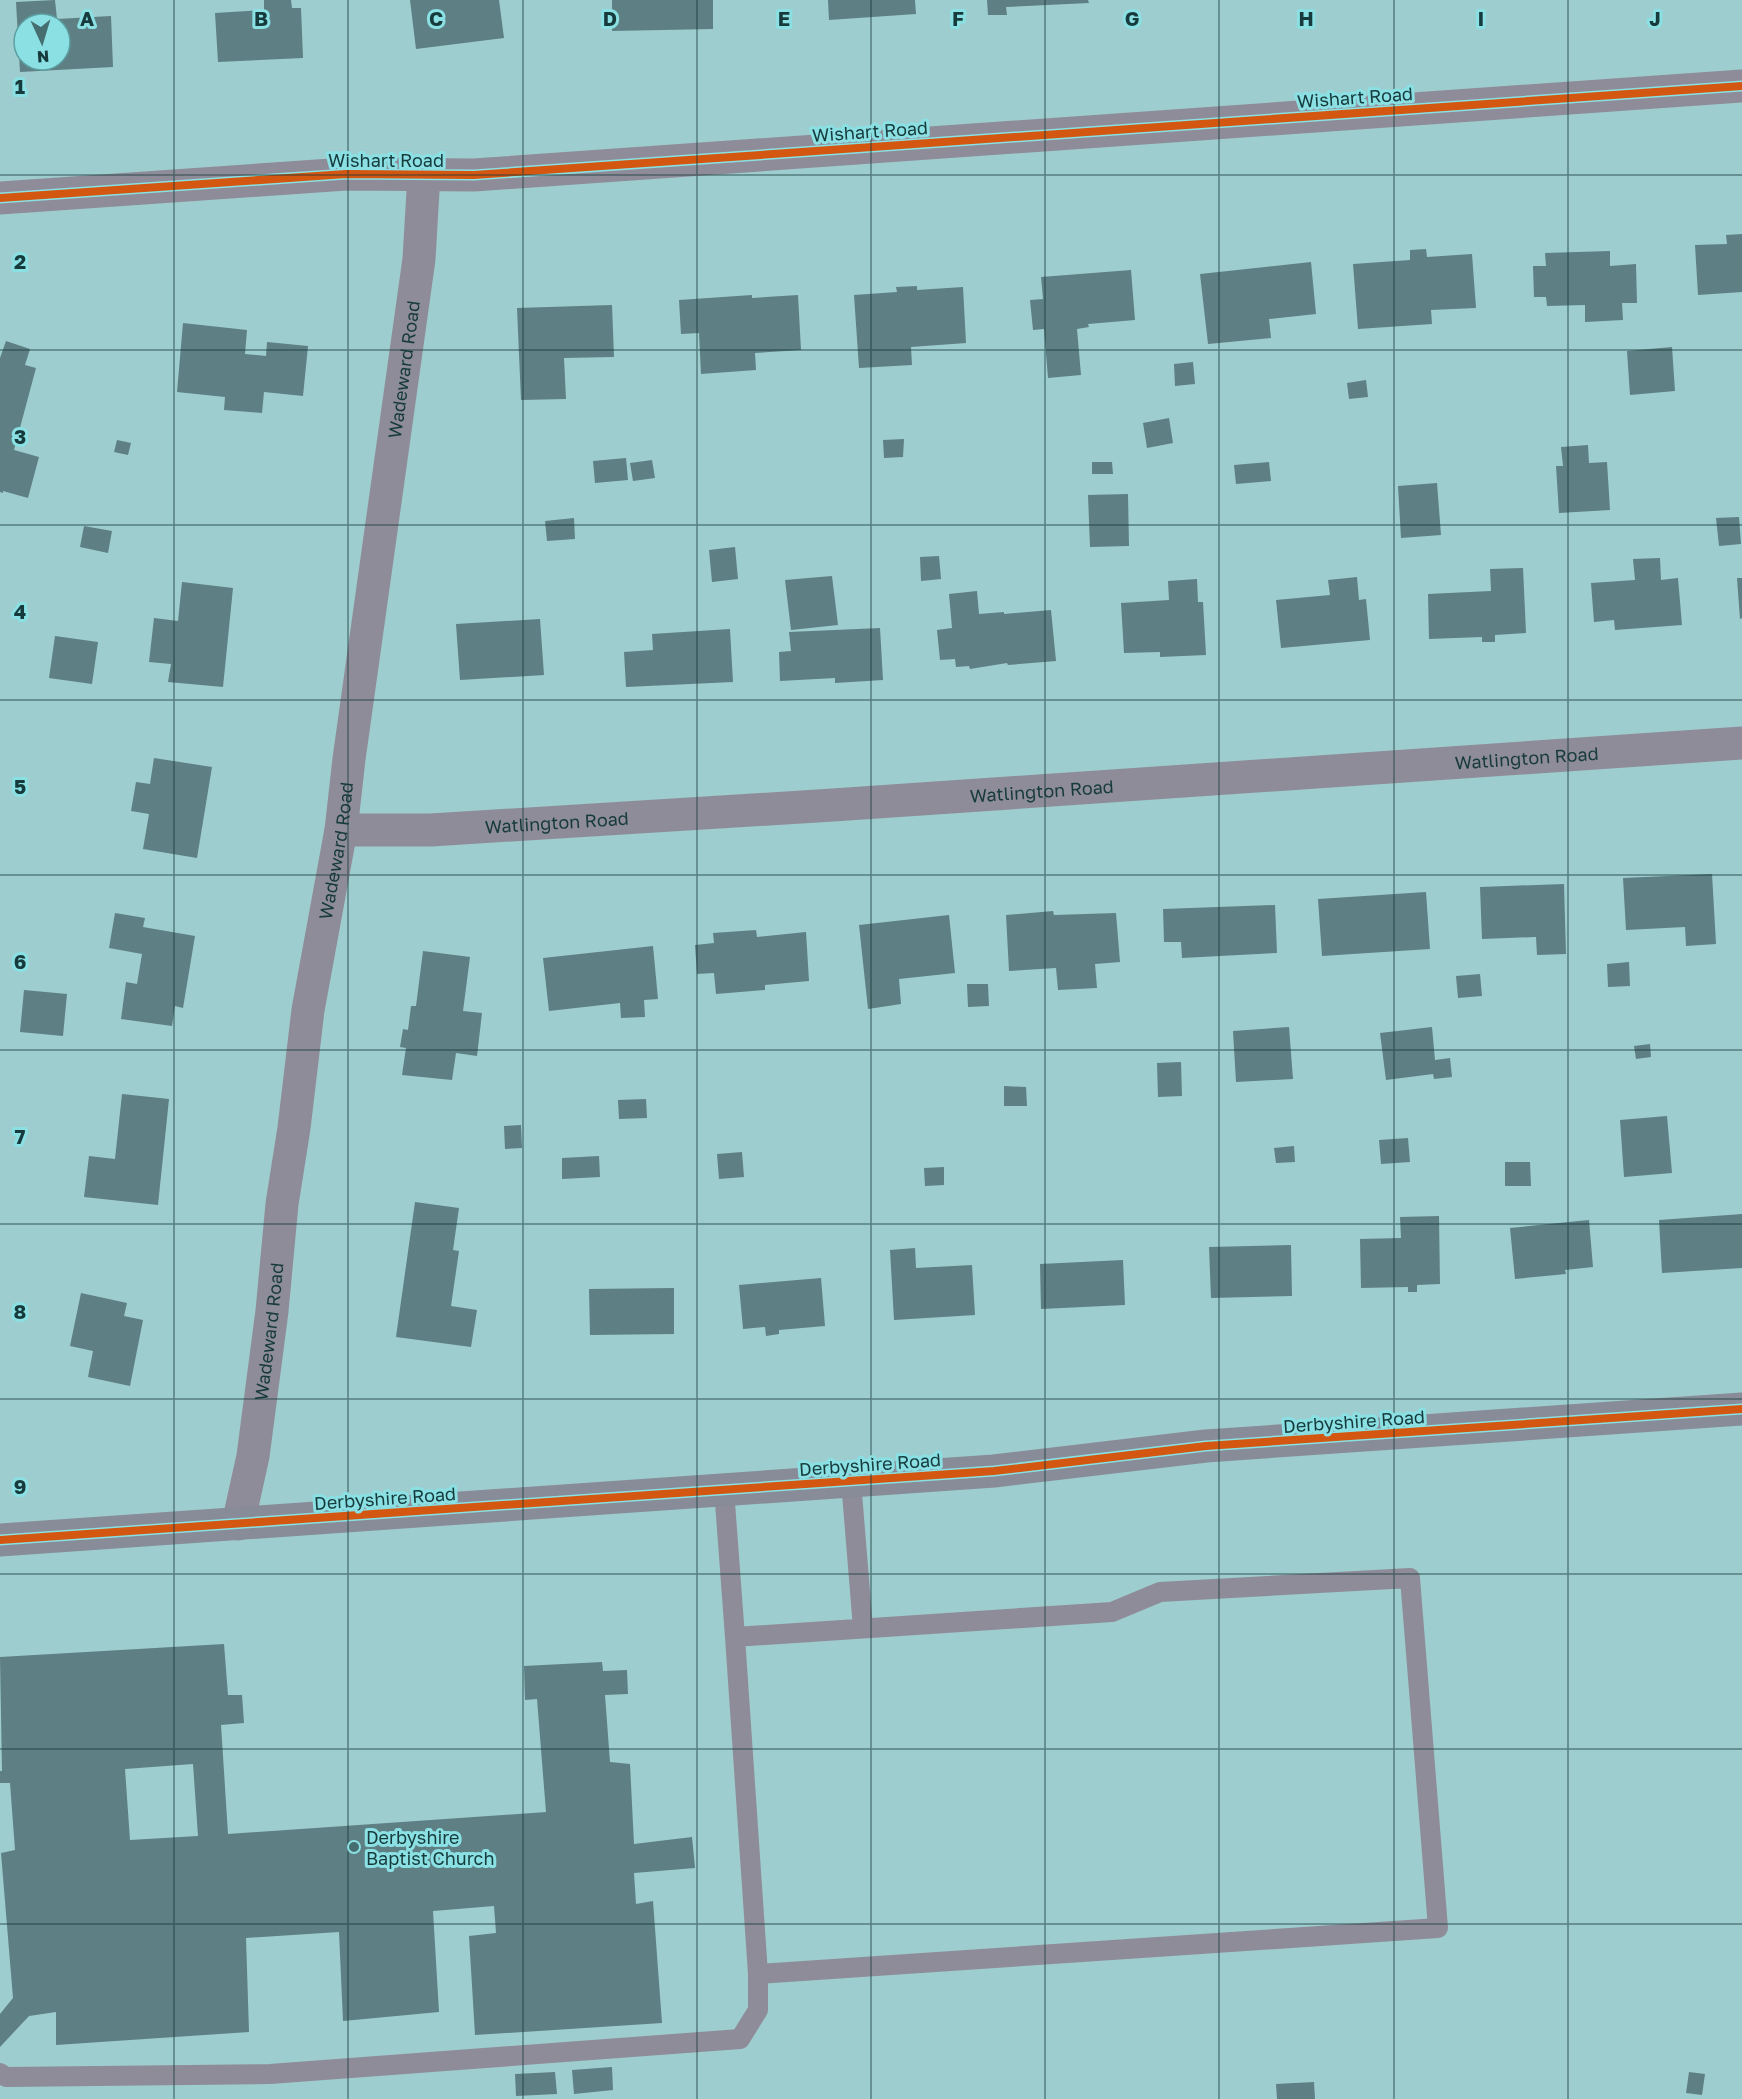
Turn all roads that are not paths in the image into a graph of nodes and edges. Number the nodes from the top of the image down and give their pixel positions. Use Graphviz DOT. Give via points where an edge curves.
graph roads {
  1 [pos="1742,86"];
  2 [pos="424,174"];
  3 [pos="0,198"];
  4 [pos="1742,743"];
  5 [pos="341,830"];
  6 [pos="1742,1409"];
  7 [pos="851,1480"];
  8 [pos="724,1489"];
  9 [pos="238,1524"];
  10 [pos="0,1540"];
  11 [pos="863,1628"];
  12 [pos="735,1637"];
  13 [pos="758,1974"];
  14 [pos="0,2073"];
  1 -- 2 [label="street, Wishart Road" via="474,175"];
  2 -- 3 [label="street, Wishart Road" via="346,174"];
  2 -- 5 [label="street, Wadeward Road" via="419,259"];
  4 -- 5 [label="street, Watlington Road" via="833,806 431,830"];
  5 -- 9 [label="street, Wadeward Road" via="308,1010 253,1456"];
  6 -- 7 [label="street, Derbyshire Road" via="1206,1446 994,1471"];
  7 -- 8 [label="street, Derbyshire Road"];
  7 -- 11 [label="lane"];
  8 -- 9 [label="street, Derbyshire Road"];
  8 -- 12 [label="lane"];
  9 -- 10 [label="street, Derbyshire Road"];
  11 -- 12 [label="lane"];
  11 -- 13 [label="lane" via="1112,1612 1160,1592 1410,1578 1438,1928"];
  12 -- 13 [label="lane"];
  13 -- 14 [label="lane" via="758,2010 740,2039 270,2074 6,2077"];
}
